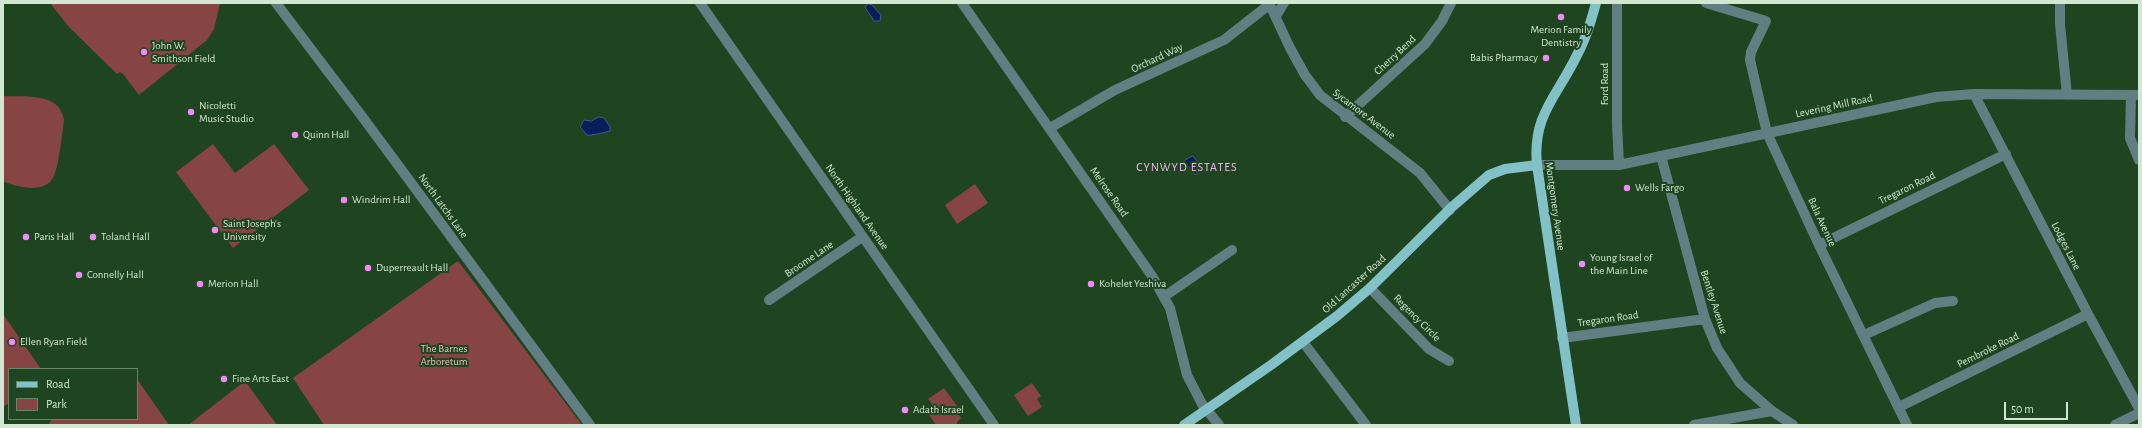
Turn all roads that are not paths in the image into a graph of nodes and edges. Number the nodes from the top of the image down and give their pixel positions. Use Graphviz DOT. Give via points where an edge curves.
graph roads {
  1 [pos="276,3"];
  2 [pos="700,3"];
  3 [pos="962,3"];
  4 [pos="1270,3"];
  5 [pos="1284,3"];
  6 [pos="1451,3"];
  7 [pos="1596,3"];
  8 [pos="1616,3"];
  9 [pos="1706,3"];
  10 [pos="2060,3"];
  11 [pos="1276,16"];
  12 [pos="1974,94"];
  13 [pos="2067,95"];
  14 [pos="2135,95"];
  15 [pos="1345,117"];
  16 [pos="1050,128"];
  17 [pos="1767,133"];
  18 [pos="2006,154"];
  19 [pos="1661,156"];
  20 [pos="2139,160"];
  21 [pos="1537,165"];
  22 [pos="1619,165"];
  23 [pos="1450,210"];
  24 [pos="862,237"];
  25 [pos="1819,245"];
  26 [pos="1232,250"];
  27 [pos="1370,288"];
  28 [pos="1164,296"];
  29 [pos="769,300"];
  30 [pos="1953,301"];
  31 [pos="2088,314"];
  32 [pos="1705,318"];
  33 [pos="1864,335"];
  34 [pos="1562,338"];
  35 [pos="1303,342"];
  36 [pos="1449,361"];
  37 [pos="1899,407"];
  38 [pos="2139,408"];
  39 [pos="1208,409"];
  40 [pos="1772,412"];
  41 [pos="2139,413"];
  42 [pos="590,425"];
  43 [pos="994,425"];
  44 [pos="1184,425"];
  45 [pos="1219,425"];
  46 [pos="1366,425"];
  47 [pos="1576,425"];
  48 [pos="1694,425"];
  49 [pos="1793,425"];
  50 [pos="1908,425"];
  51 [pos="2115,425"];
  1 -- 42 [label="street, North Latchs Lane"];
  2 -- 24 [label="street, North Highland Avenue"];
  3 -- 16 [label="street, Melrose Road"];
  4 -- 11 [label="street, Sycamore Avenue"];
  4 -- 16 [label="street, Orchard Way" via="1224,40 1115,90"];
  5 -- 11 [label="street"];
  6 -- 15 [label="street, Cherry Bend" via="1442,21 1425,44"];
  7 -- 21 [label="main road, Montgomery Avenue" via="1582,45 1539,126 1535,144"];
  8 -- 22 [label="street, Ford Road"];
  9 -- 17 [label="street, Bala Avenue" via="1766,21 1750,60"];
  10 -- 13 [label="street"];
  11 -- 15 [label="street, Sycamore Avenue" via="1305,75 1325,101"];
  12 -- 13 [label="street, Levering Mill Road"];
  12 -- 17 [label="street, Levering Mill Road" via="1936,97"];
  12 -- 18 [label="street, Lodges Lane"];
  13 -- 14 [label="street, Levering Mill Road"];
  14 -- 20 [label="street" via="2130,138"];
  15 -- 23 [label="street, Sycamore Avenue" via="1406,161 1424,177"];
  16 -- 28 [label="street, Melrose Road"];
  17 -- 19 [label="street, Levering Mill Road"];
  17 -- 25 [label="street, Bala Avenue"];
  18 -- 25 [label="street, Tregaron Road"];
  18 -- 31 [label="street, Lodges Lane"];
  19 -- 22 [label="street, Levering Mill Road"];
  19 -- 32 [label="street, Bentley Avenue"];
  21 -- 22 [label="street, Levering Mill Road"];
  21 -- 23 [label="main road, Old Lancaster Road" via="1494,172"];
  21 -- 34 [label="main road, Montgomery Avenue"];
  23 -- 27 [label="main road, Old Lancaster Road"];
  24 -- 29 [label="street, Broome Lane"];
  24 -- 43 [label="street, North Highland Avenue"];
  25 -- 33 [label="street, Bala Avenue"];
  26 -- 28 [label="street"];
  27 -- 35 [label="main road, Old Lancaster Road"];
  27 -- 36 [label="street, Regency Circle" via="1429,349"];
  28 -- 39 [label="street, Melrose Road" via="1172,316 1186,375 1202,404"];
  30 -- 33 [label="street" via="1935,303"];
  31 -- 37 [label="street, Pembroke Road"];
  31 -- 38 [label="street, Lodges Lane"];
  32 -- 34 [label="street, Tregaron Road"];
  32 -- 40 [label="street, Bentley Avenue" via="1717,348 1740,383"];
  33 -- 37 [label="street, Bala Avenue"];
  34 -- 47 [label="main road, Montgomery Avenue"];
  35 -- 39 [label="main road, Old Lancaster Road"];
  35 -- 46 [label="street"];
  37 -- 50 [label="street, Bala Avenue"];
  39 -- 44 [label="main road, Old Lancaster Road"];
  39 -- 45 [label="street, Melrose Road"];
  40 -- 48 [label="street"];
  40 -- 49 [label="street, Bentley Avenue"];
  41 -- 51 [label="street"];
}
